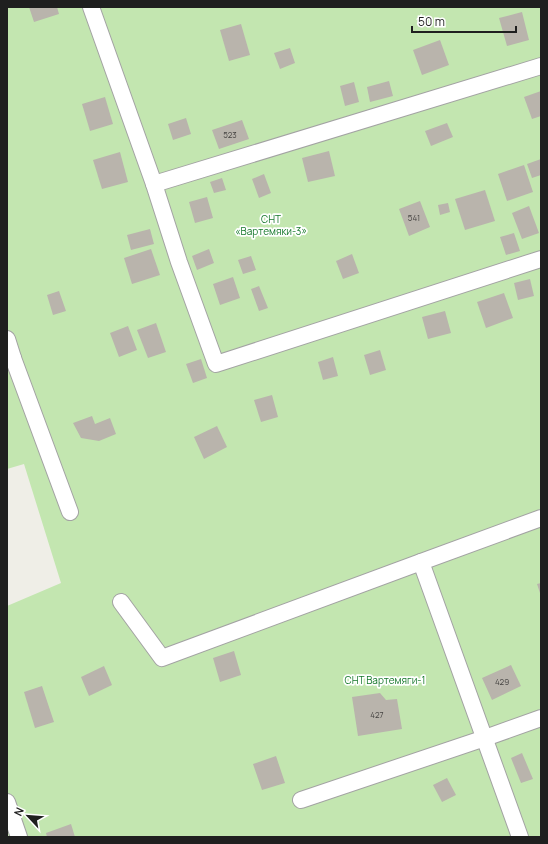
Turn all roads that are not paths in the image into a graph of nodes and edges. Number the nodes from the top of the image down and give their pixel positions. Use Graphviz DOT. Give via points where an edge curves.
graph roads {
  1 [pos="91,7"];
  2 [pos="541,66"];
  3 [pos="154,184"];
  4 [pos="541,258"];
  5 [pos="7,339"];
  6 [pos="10,358"];
  7 [pos="70,512"];
  8 [pos="541,518"];
  9 [pos="421,562"];
  10 [pos="121,602"];
  11 [pos="541,718"];
  12 [pos="485,738"];
  13 [pos="301,800"];
  14 [pos="7,802"];
  15 [pos="19,837"];
  16 [pos="520,837"];
  1 -- 3 [label="street"];
  2 -- 3 [label="street"];
  3 -- 4 [label="street" via="216,364"];
  5 -- 6 [label="street"];
  6 -- 7 [label="street"];
  8 -- 9 [label="street"];
  9 -- 10 [label="street" via="162,658"];
  9 -- 12 [label="street"];
  11 -- 12 [label="street"];
  12 -- 13 [label="street"];
  12 -- 16 [label="street"];
  14 -- 15 [label="street"];
}
